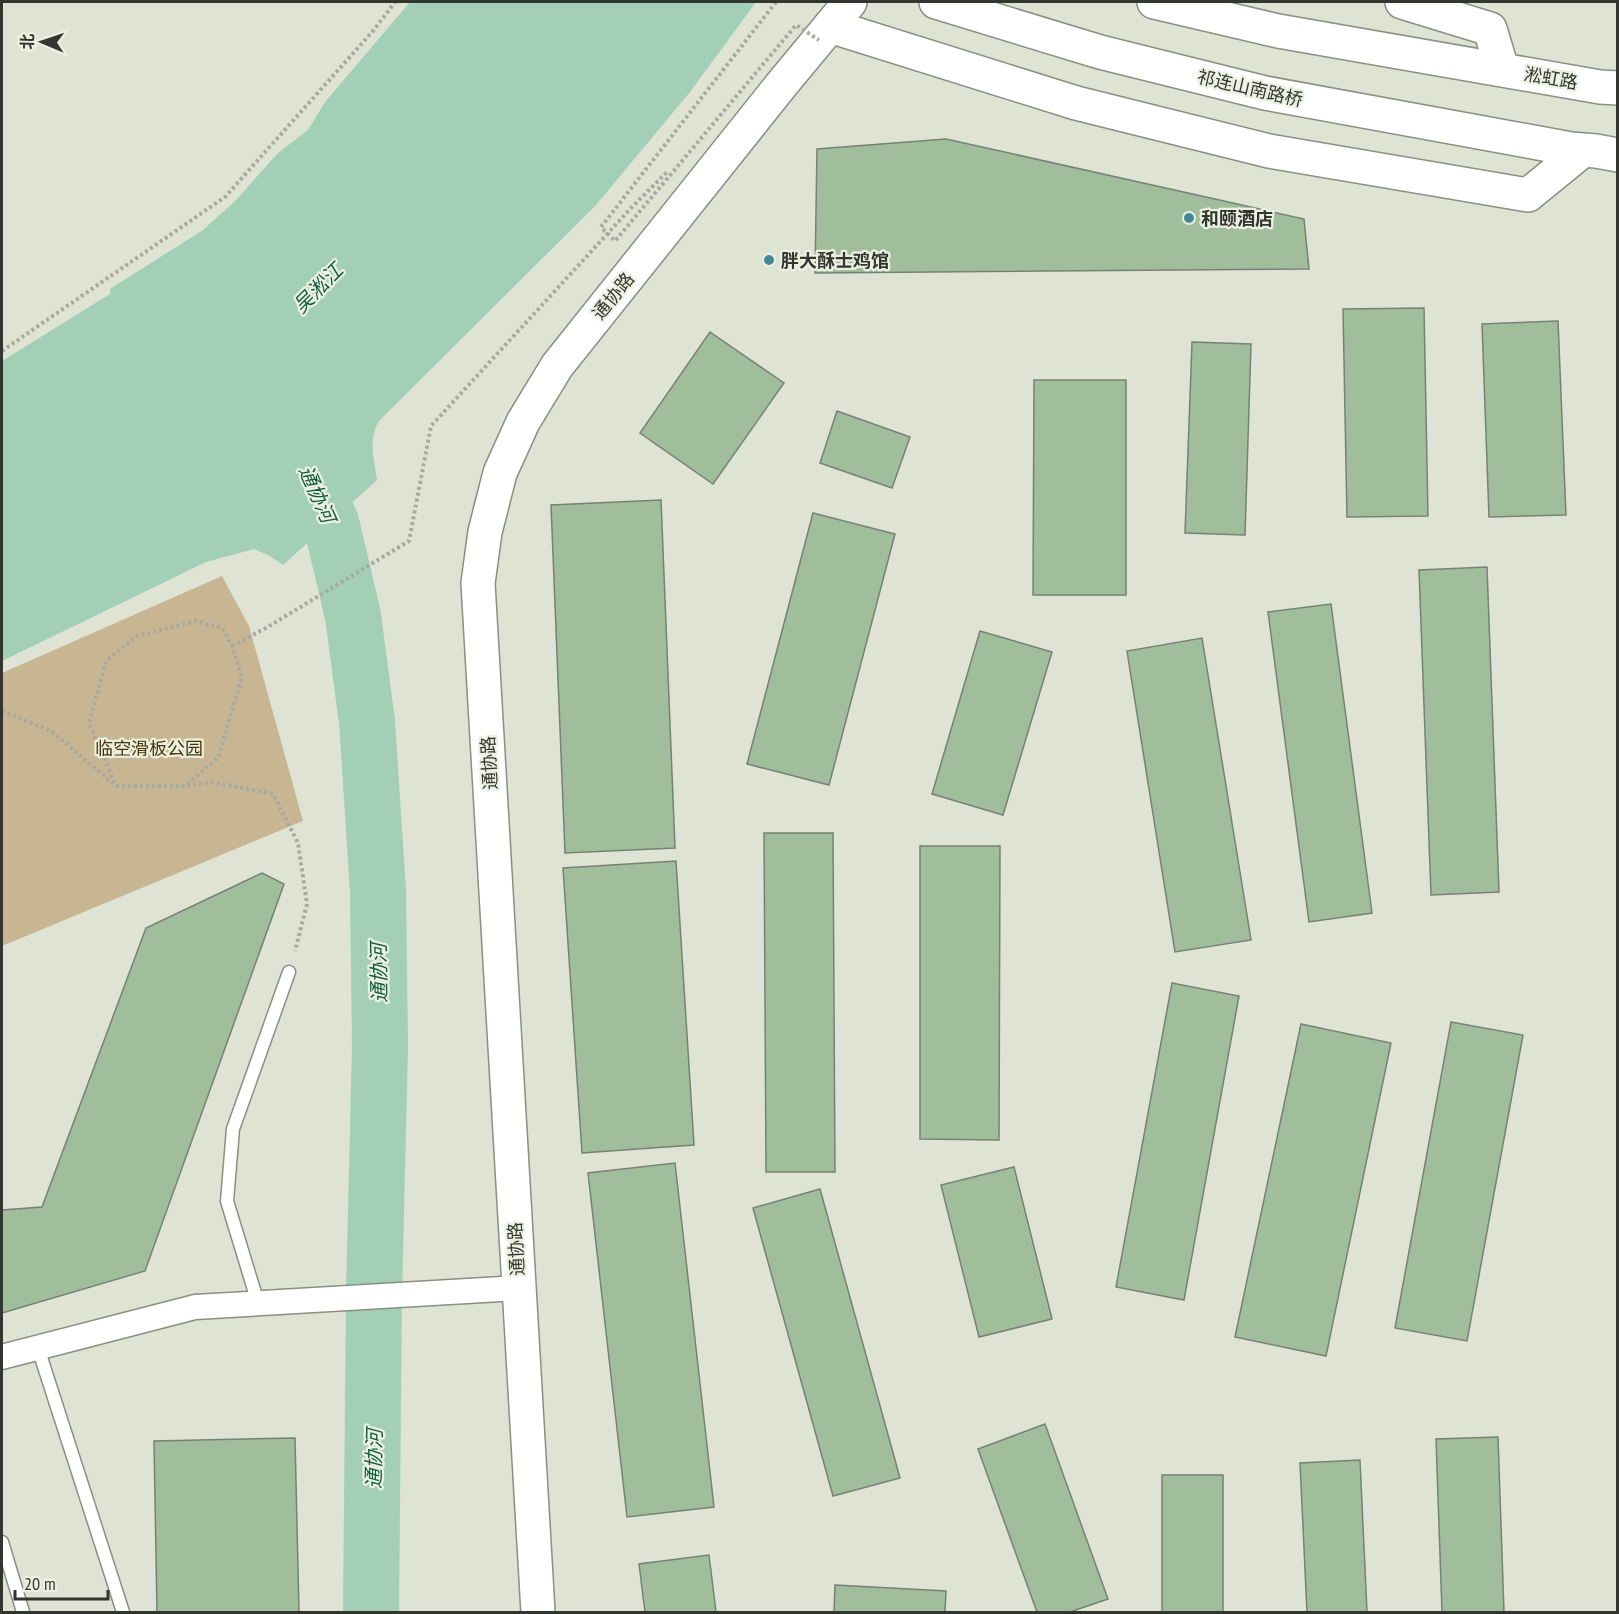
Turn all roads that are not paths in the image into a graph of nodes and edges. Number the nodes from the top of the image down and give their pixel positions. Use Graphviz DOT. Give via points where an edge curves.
graph roads {
  1 [pos="936,2"];
  2 [pos="1154,2"];
  3 [pos="1402,2"];
  4 [pos="833,22"];
  5 [pos="1493,68"];
  6 [pos="1617,88"];
  7 [pos="1576,150"];
  8 [pos="1617,155"];
  9 [pos="289,972"];
  10 [pos="504,1289"];
  11 [pos="258,1303"];
  12 [pos="38,1348"];
  13 [pos="2,1357"];
  14 [pos="2,1542"];
  15 [pos="23,1612"];
  16 [pos="123,1612"];
  17 [pos="538,1612"];
  1 -- 7 [label="street, 祁连山南路桥" via="1100,52 1265,93"];
  2 -- 5 [label="street" via="1278,31"];
  3 -- 5 [label="street" via="1490,28"];
  4 -- 7 [label="street" via="1076,104 1269,151 1528,195"];
  4 -- 10 [label="street, 通协路" via="557,366 523,422 500,473 485,532 478,583"];
  5 -- 6 [label="street, 淞虹路"];
  7 -- 8 [label="street"];
  9 -- 11 [label="lane" via="233,1129 227,1201"];
  10 -- 11 [label="street"];
  10 -- 17 [label="street, 通协路"];
  11 -- 12 [label="street" via="195,1307"];
  12 -- 13 [label="street"];
  12 -- 16 [label="lane"];
  14 -- 15 [label="lane"];
}
